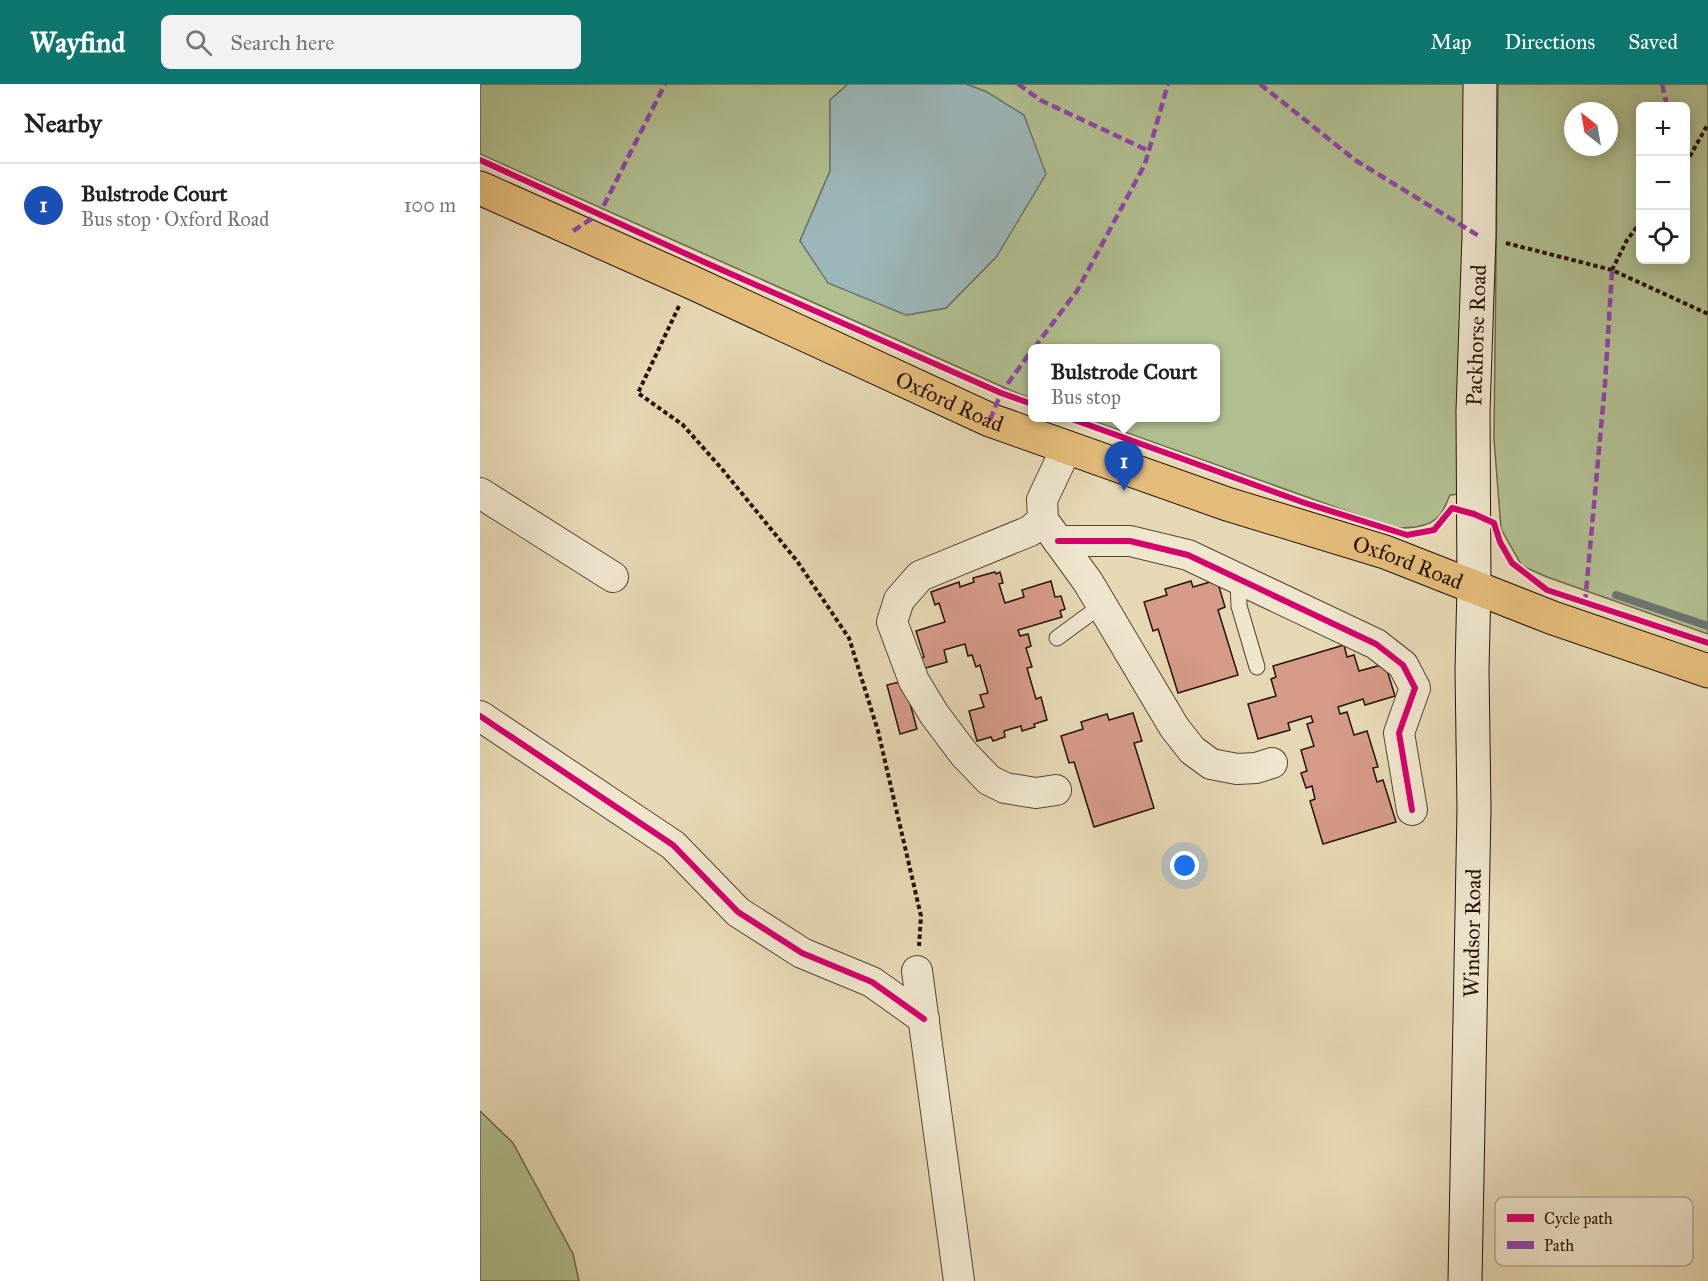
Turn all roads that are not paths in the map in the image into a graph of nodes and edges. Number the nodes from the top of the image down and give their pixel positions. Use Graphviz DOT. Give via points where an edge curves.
graph roads {
  1 [pos="1480,84"];
  2 [pos="480,188"];
  3 [pos="1067,447"];
  4 [pos="480,494"];
  5 [pos="1050,530"];
  6 [pos="613,577"];
  7 [pos="1238,579"];
  8 [pos="1474,585"];
  9 [pos="1102,605"];
  10 [pos="1057,638"];
  11 [pos="1257,667"];
  12 [pos="1708,671"];
  13 [pos="480,716"];
  14 [pos="1272,763"];
  15 [pos="1056,790"];
  16 [pos="1412,810"];
  17 [pos="918,971"];
  18 [pos="924,1019"];
  19 [pos="959,1281"];
  20 [pos="1466,1281"];
  1 -- 8 [label="main road, Packhorse Road" via="1473,411"];
  2 -- 3 [label="main road, Oxford Road" via="990,420"];
  3 -- 5 [label="street" via="1042,500"];
  3 -- 8 [label="main road, Oxford Road"];
  4 -- 6 [label="street"];
  5 -- 7 [label="street" via="1130,541 1188,555"];
  5 -- 9 [label="street"];
  5 -- 15 [label="street" via="1030,531 920,576 899,600 892,622 914,681 934,714 989,780 1005,788"];
  7 -- 11 [label="lane" via="1239,606"];
  7 -- 16 [label="street" via="1376,644 1403,665 1415,688 1399,733"];
  8 -- 12 [label="main road, Oxford Road" via="1553,618"];
  8 -- 20 [label="main road, Windsor Road"];
  9 -- 10 [label="lane"];
  9 -- 14 [label="street" via="1174,727 1192,750 1211,764 1237,769"];
  13 -- 18 [label="street" via="673,845 738,912 802,953 872,982"];
  17 -- 18 [label="street"];
  18 -- 19 [label="street"];
}
